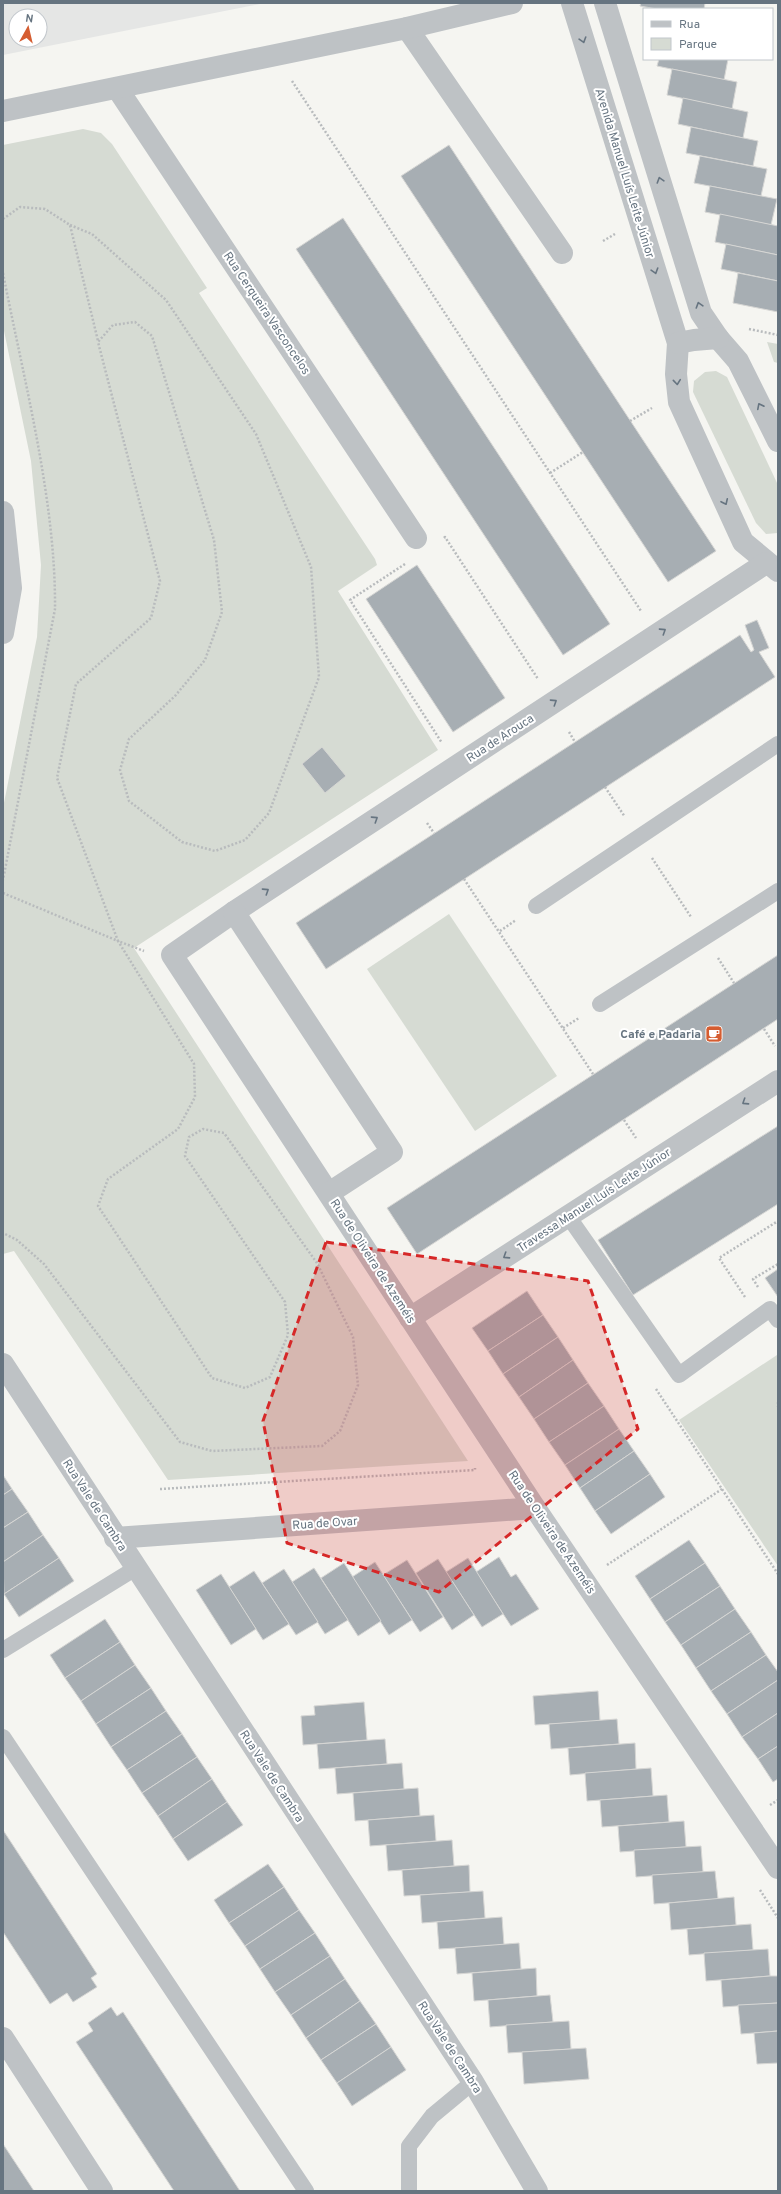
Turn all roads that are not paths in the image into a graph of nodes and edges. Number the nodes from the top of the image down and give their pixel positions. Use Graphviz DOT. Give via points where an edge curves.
graph roads {
  1 [pos="512,3"];
  2 [pos="572,3"];
  3 [pos="605,3"];
  4 [pos="407,28"];
  5 [pos="117,88"];
  6 [pos="3,111"];
  7 [pos="562,252"];
  8 [pos="718,338"];
  9 [pos="678,343"];
  10 [pos="778,441"];
  11 [pos="3,512"];
  12 [pos="414,549"];
  13 [pos="772,567"];
  14 [pos="3,633"];
  15 [pos="778,744"];
  16 [pos="778,890"];
  17 [pos="536,906"];
  18 [pos="234,912"];
  19 [pos="600,1004"];
  20 [pos="778,1081"];
  21 [pos="329,1193"];
  22 [pos="568,1216"];
  23 [pos="410,1318"];
  24 [pos="778,1320"];
  25 [pos="3,1364"];
  26 [pos="535,1508"];
  27 [pos="115,1538"];
  28 [pos="136,1568"];
  29 [pos="3,1650"];
  30 [pos="3,1737"];
  31 [pos="778,1868"];
  32 [pos="6,2048"];
  33 [pos="473,2082"];
  34 [pos="102,2191"];
  35 [pos="306,2191"];
  36 [pos="409,2191"];
  37 [pos="537,2191"];
  1 -- 4 [label="street"];
  2 -- 9 [label="street, Avenida Manuel Luís Leite Júnior, one-way"];
  8 -- 3 [label="street, one-way" via="701,313"];
  4 -- 5 [label="street"];
  4 -- 7 [label="street"];
  5 -- 6 [label="street"];
  5 -- 12 [label="street, Rua Cerqueira Vasconcelos"];
  8 -- 9 [label="street"];
  10 -- 8 [label="street, one-way" via="738,361"];
  9 -- 13 [label="street, Avenida Manuel Luís Leite Júnior, one-way" via="676,374 679,402 743,542"];
  11 -- 14 [label="street" via="11,588"];
  18 -- 13 [label="street, Rua de Arouca, one-way"];
  15 -- 17 [label="lane"];
  16 -- 19 [label="lane"];
  18 -- 21 [label="street, Rua de Oliveira de Azeméis" via="172,955"];
  18 -- 21 [label="street, Rua de Oliveira de Azeméis" via="392,1152"];
  20 -- 22 [label="street, Travessa Manuel Luís Leite Júnior, one-way"];
  21 -- 23 [label="street, Rua de Oliveira de Azeméis"];
  22 -- 23 [label="street, Travessa Manuel Luís Leite Júnior, one-way"];
  22 -- 24 [label="lane" via="679,1375 770,1309"];
  23 -- 26 [label="street, Rua de Oliveira de Azeméis"];
  25 -- 27 [label="street, Rua Vale de Cambra" via="104,1517"];
  26 -- 27 [label="street, Rua de Ovar"];
  26 -- 31 [label="street, Rua de Oliveira de Azeméis"];
  27 -- 28 [label="street, Rua Vale de Cambra"];
  28 -- 29 [label="lane"];
  28 -- 33 [label="street, Rua Vale de Cambra"];
  30 -- 35 [label="lane"];
  32 -- 34 [label="street"];
  33 -- 36 [label="lane" via="432,2116 409,2146"];
  33 -- 37 [label="street, Rua Vale de Cambra"];
}
